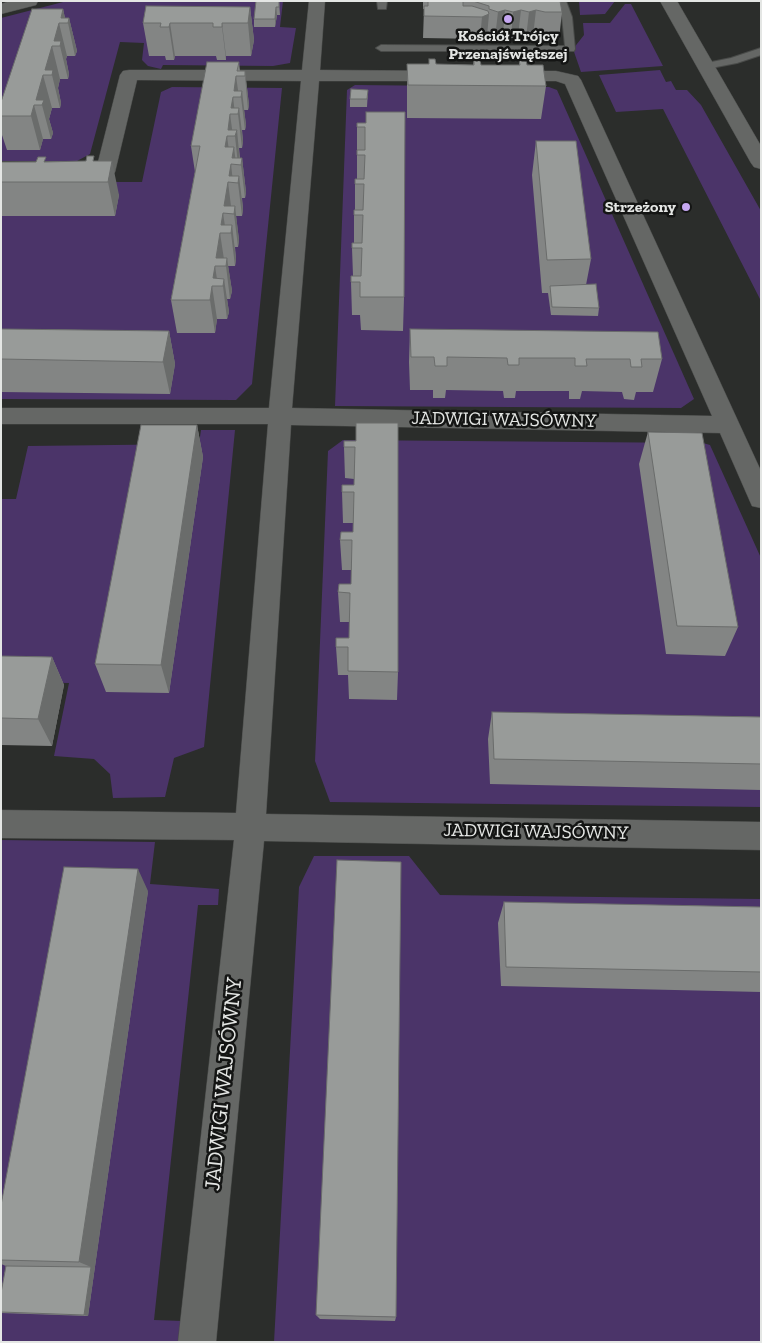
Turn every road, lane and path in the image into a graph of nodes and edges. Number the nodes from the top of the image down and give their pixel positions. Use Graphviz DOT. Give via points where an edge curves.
graph roads {
  1 [pos="30,1"];
  2 [pos="316,1"];
  3 [pos="562,1"];
  4 [pos="668,1"];
  5 [pos="1,10"];
  6 [pos="381,48"];
  7 [pos="761,51"];
  8 [pos="706,66"];
  9 [pos="310,76"];
  10 [pos="761,163"];
  11 [pos="58,172"];
  12 [pos="1,416"];
  13 [pos="280,416"];
  14 [pos="727,425"];
  15 [pos="761,499"];
  16 [pos="1,824"];
  17 [pos="250,827"];
  18 [pos="761,836"];
  19 [pos="197,1342"];
  1 -- 5 [label="street"];
  2 -- 9 [label="street, JADWIGI WAJSÓWNY"];
  3 -- 6 [label="lane" via="570,49"];
  4 -- 8 [label="street"];
  7 -- 8 [label="lane"];
  8 -- 10 [label="street"];
  9 -- 11 [label="street" via="129,76 106,172"];
  9 -- 13 [label="street, JADWIGI WAJSÓWNY"];
  9 -- 14 [label="street" via="556,76 572,80"];
  12 -- 13 [label="street, JADWIGI WAJSÓWNY"];
  13 -- 14 [label="street, JADWIGI WAJSÓWNY"];
  13 -- 17 [label="street, JADWIGI WAJSÓWNY"];
  14 -- 15 [label="street"];
  16 -- 17 [label="street, JADWIGI WAJSÓWNY"];
  17 -- 18 [label="street, JADWIGI WAJSÓWNY"];
  17 -- 19 [label="street, JADWIGI WAJSÓWNY"];
}
